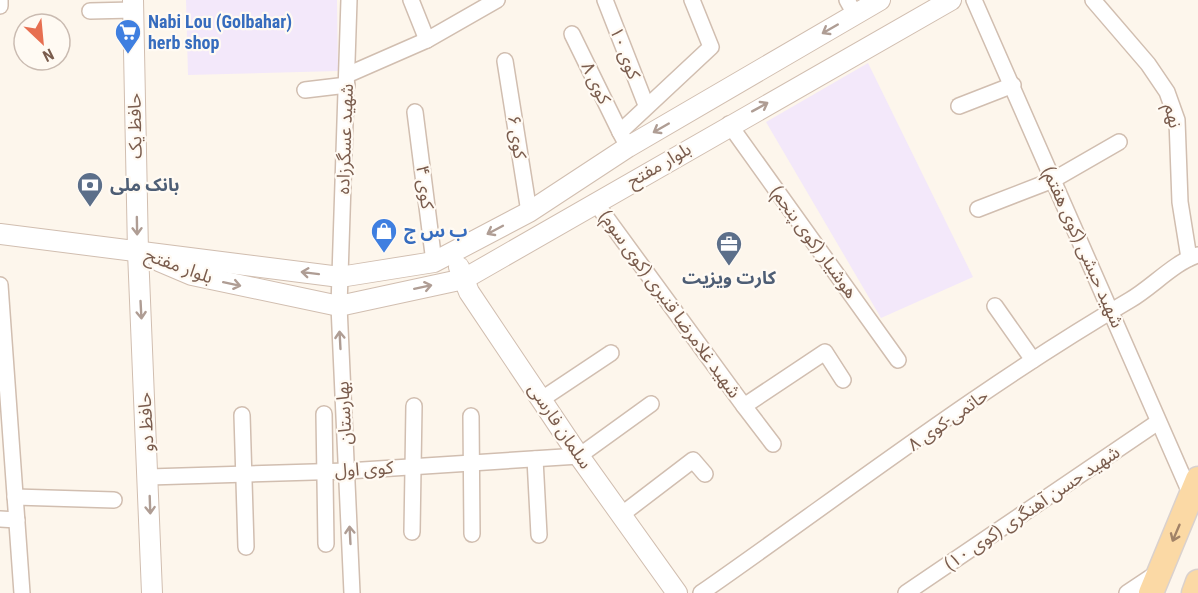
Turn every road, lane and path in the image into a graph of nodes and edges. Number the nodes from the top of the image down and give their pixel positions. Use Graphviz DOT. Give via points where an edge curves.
graph roads {
  1 [pos="0,0"];
  2 [pos="349,0"];
  3 [pos="411,0"];
  4 [pos="497,0"];
  5 [pos="605,0"];
  6 [pos="692,0"];
  7 [pos="880,0"];
  8 [pos="951,0"];
  9 [pos="974,0"];
  10 [pos="1094,0"];
  11 [pos="133,5"];
  12 [pos="0,6"];
  13 [pos="851,7"];
  14 [pos="90,11"];
  15 [pos="572,34"];
  16 [pos="427,40"];
  17 [pos="505,61"];
  18 [pos="347,80"];
  19 [pos="1013,84"];
  20 [pos="305,90"];
  21 [pos="646,105"];
  22 [pos="959,106"];
  23 [pos="415,112"];
  24 [pos="729,124"];
  25 [pos="624,139"];
  26 [pos="1119,142"];
  27 [pos="1053,180"];
  28 [pos="595,201"];
  29 [pos="978,209"];
  30 [pos="529,212"];
  31 [pos="0,234"];
  32 [pos="138,252"];
  33 [pos="453,252"];
  34 [pos="1193,256"];
  35 [pos="434,262"];
  36 [pos="340,277"];
  37 [pos="464,279"];
  38 [pos="0,285"];
  39 [pos="339,306"];
  40 [pos="995,306"];
  41 [pos="1111,311"];
  42 [pos="611,353"];
  43 [pos="898,360"];
  44 [pos="1033,360"];
  45 [pos="843,380"];
  46 [pos="542,399"];
  47 [pos="4,404"];
  48 [pos="651,404"];
  49 [pos="414,406"];
  50 [pos="744,406"];
  51 [pos="324,414"];
  52 [pos="242,415"];
  53 [pos="471,416"];
  54 [pos="1158,422"];
  55 [pos="772,444"];
  56 [pos="579,456"];
  57 [pos="535,459"];
  58 [pos="471,463"];
  59 [pos="414,466"];
  60 [pos="325,471"];
  61 [pos="347,471"];
  62 [pos="705,474"];
  63 [pos="244,475"];
  64 [pos="149,477"];
  65 [pos="1195,487"];
  66 [pos="15,497"];
  67 [pos="114,500"];
  68 [pos="621,515"];
  69 [pos="0,519"];
  70 [pos="17,520"];
  71 [pos="412,532"];
  72 [pos="472,534"];
  73 [pos="539,535"];
  74 [pos="326,544"];
  75 [pos="246,547"];
  76 [pos="1156,582"];
  77 [pos="1198,582"];
  78 [pos="22,593"];
  79 [pos="153,593"];
  80 [pos="352,593"];
  81 [pos="677,593"];
  82 [pos="701,593"];
  83 [pos="906,593"];
  84 [pos="1128,593"];
  85 [pos="1194,593"];
  1 -- 12 [label="street"];
  2 -- 18 [label="street, شهید عسگرزاده"];
  3 -- 16 [label="street"];
  4 -- 16 [label="street"];
  5 -- 21 [label="street, کوی ۱۰"];
  6 -- 21 [label="street" via="711,47"];
  7 -- 13 [label="street, بلوار مفتح"];
  24 -- 8 [label="street, بلوار مفتح, one-way"];
  9 -- 19 [label="street, شهید حبشی (کوی هفتم)"];
  10 -- 34 [label="street, نهم" via="1167,92 1177,120 1180,202"];
  11 -- 14 [label="street"];
  11 -- 32 [label="street, حافظ یک, one-way"];
  13 -- 25 [label="street, بلوار مفتح, one-way"];
  15 -- 25 [label="street, کوی ۸"];
  16 -- 18 [label="street"];
  17 -- 30 [label="street, کوی ۶"];
  18 -- 20 [label="street"];
  18 -- 36 [label="street, شهید عسگرزاده"];
  19 -- 22 [label="street"];
  19 -- 27 [label="street, شهید حبشی (کوی هفتم)"];
  21 -- 25 [label="street"];
  23 -- 35 [label="street, کوی ۴"];
  24 -- 28 [label="street, بلوار مفتح"];
  24 -- 43 [label="street, هوشیار (کوی پنجم)"];
  25 -- 30 [label="street, بلوار مفتح"];
  26 -- 27 [label="street"];
  27 -- 29 [label="street"];
  27 -- 41 [label="street, شهید حبشی (کوی هفتم)"];
  28 -- 37 [label="street, بلوار مفتح"];
  28 -- 50 [label="street, شهید غلامرضا قنبری (کوی سوم)"];
  30 -- 33 [label="street, بلوار مفتح, one-way"];
  31 -- 32 [label="street"];
  36 -- 32 [label="street, بلوار مفتح, one-way"];
  32 -- 39 [label="street, بلوار مفتح, one-way" via="192,275"];
  32 -- 64 [label="street, حافظ دو, one-way"];
  33 -- 35 [label="street, بلوار مفتح"];
  33 -- 37 [label="street, سلمان فارسی"];
  34 -- 41 [label="street, حاتمی-کوی ۸" via="1151,288"];
  35 -- 36 [label="street, بلوار مفتح"];
  36 -- 39 [label="street, شهید عسگرزاده"];
  39 -- 37 [label="street, بلوار مفتح, one-way"];
  37 -- 46 [label="street, سلمان فارسی"];
  38 -- 47 [label="street"];
  61 -- 39 [label="street, بهارستان, one-way"];
  40 -- 44 [label="street"];
  41 -- 44 [label="street, حاتمی-کوی ۸"];
  41 -- 54 [label="street, شهید حبشی (کوی هفتم)"];
  42 -- 46 [label="street"];
  44 -- 82 [label="street, حاتمی-کوی ۸"];
  45 -- 50 [label="street, شهید غلامرضا قنبری (کوی سوم)" via="825,352"];
  46 -- 56 [label="street, سلمان فارسی"];
  47 -- 66 [label="street"];
  48 -- 56 [label="street"];
  49 -- 59 [label="street"];
  50 -- 55 [label="street, شهید غلامرضا قنبری (کوی سوم)"];
  51 -- 60 [label="street"];
  52 -- 63 [label="street"];
  53 -- 58 [label="street"];
  54 -- 65 [label="street, شهید حبشی (کوی هفتم)"];
  54 -- 83 [label="street, شهید حسن آهنگری (کوی ۱۰)"];
  56 -- 57 [label="street, کوی اول"];
  56 -- 68 [label="street, سلمان فارسی"];
  57 -- 58 [label="street, کوی اول"];
  57 -- 73 [label="street"];
  58 -- 59 [label="street, کوی اول"];
  58 -- 72 [label="street"];
  59 -- 61 [label="street, کوی اول"];
  59 -- 71 [label="street"];
  60 -- 61 [label="street, کوی اول"];
  60 -- 63 [label="street, کوی اول"];
  60 -- 74 [label="street"];
  80 -- 61 [label="street, بهارستان, one-way"];
  62 -- 68 [label="street" via="693,460"];
  63 -- 64 [label="street, کوی اول"];
  63 -- 75 [label="street"];
  64 -- 79 [label="street, حافظ دو, one-way"];
  65 -- 76 [label="main road, one-way"];
  66 -- 67 [label="street"];
  66 -- 70 [label="street"];
  68 -- 81 [label="street, سلمان فارسی"];
  69 -- 70 [label="street"];
  70 -- 78 [label="street"];
  76 -- 84 [label="street"];
  77 -- 85 [label="main road"];
}
